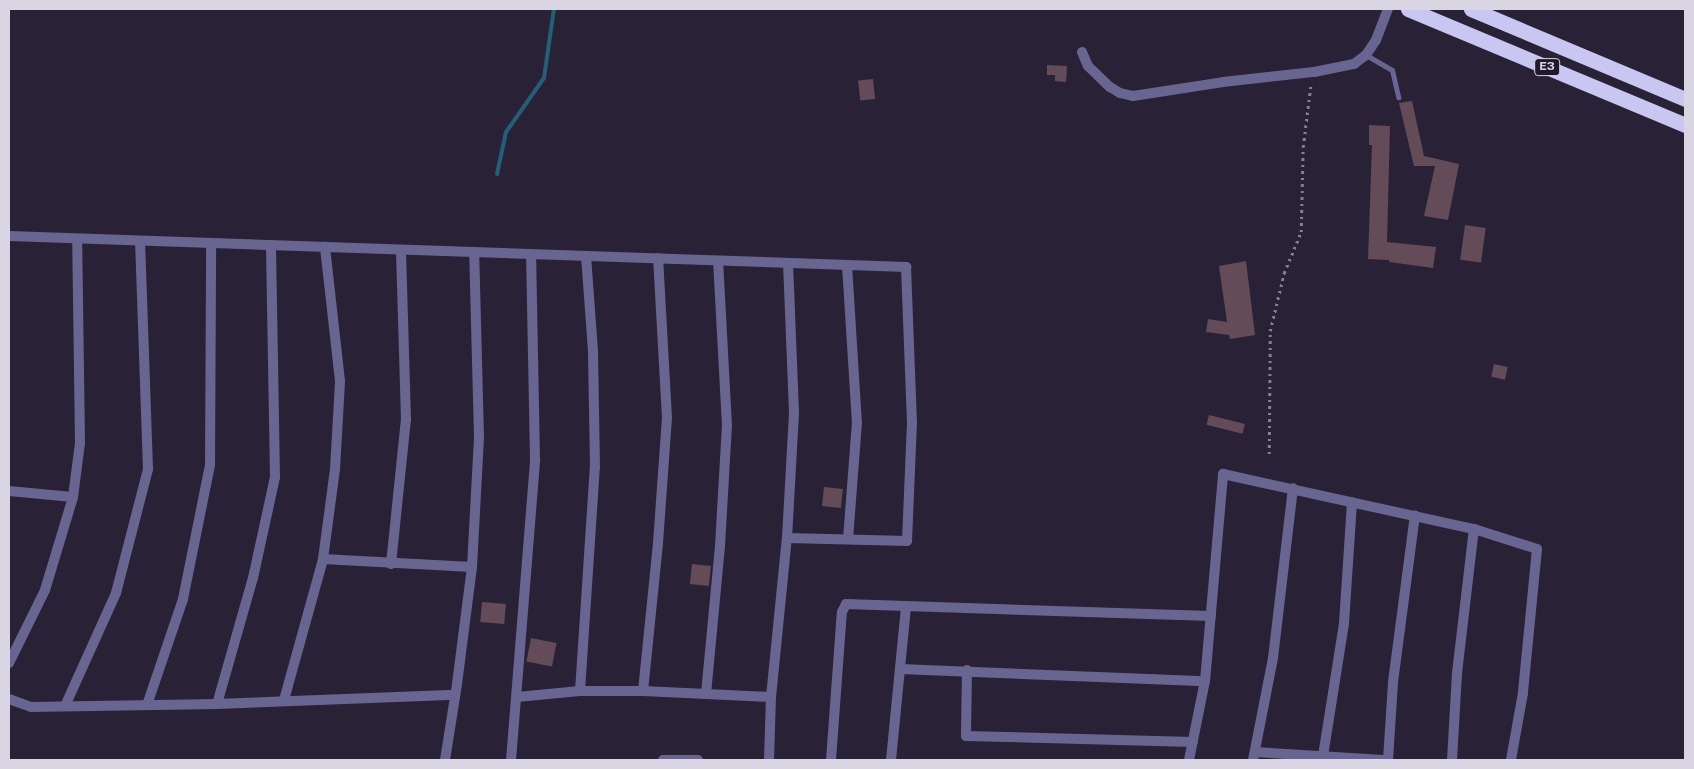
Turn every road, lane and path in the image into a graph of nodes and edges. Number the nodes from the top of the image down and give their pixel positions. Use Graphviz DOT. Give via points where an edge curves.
graph roads {
  1 [pos="1388,9"];
  2 [pos="1408,9"];
  3 [pos="1471,9"];
  4 [pos="1082,52"];
  5 [pos="1366,55"];
  6 [pos="1314,72"];
  7 [pos="1398,97"];
  8 [pos="1685,99"];
  9 [pos="1685,125"];
  10 [pos="9,236"];
  11 [pos="77,239"];
  12 [pos="140,241"];
  13 [pos="211,243"];
  14 [pos="271,245"];
  15 [pos="325,247"];
  16 [pos="401,250"];
  17 [pos="474,252"];
  18 [pos="532,255"];
  19 [pos="586,256"];
  20 [pos="658,258"];
  21 [pos="718,260"];
  22 [pos="788,263"];
  23 [pos="847,265"];
  24 [pos="1269,454"];
  25 [pos="1293,488"];
  26 [pos="9,491"];
  27 [pos="73,497"];
  28 [pos="1352,502"];
  29 [pos="1415,516"];
  30 [pos="1474,529"];
  31 [pos="787,538"];
  32 [pos="848,538"];
  33 [pos="323,559"];
  34 [pos="391,564"];
  35 [pos="472,567"];
  36 [pos="906,608"];
  37 [pos="1211,616"];
  38 [pos="9,663"];
  39 [pos="900,669"];
  40 [pos="967,670"];
  41 [pos="1205,681"];
  42 [pos="580,691"];
  43 [pos="643,691"];
  44 [pos="706,694"];
  45 [pos="455,695"];
  46 [pos="517,697"];
  47 [pos="771,697"];
  48 [pos="9,699"];
  49 [pos="284,700"];
  50 [pos="218,704"];
  51 [pos="147,705"];
  52 [pos="66,706"];
  53 [pos="1193,742"];
  54 [pos="1254,756"];
  55 [pos="1323,756"];
  56 [pos="445,760"];
  57 [pos="511,760"];
  58 [pos="663,760"];
  59 [pos="698,760"];
  60 [pos="769,760"];
  61 [pos="831,760"];
  62 [pos="891,760"];
  63 [pos="1189,760"];
  64 [pos="1383,760"];
  65 [pos="1388,760"];
  66 [pos="1452,760"];
  67 [pos="1511,760"];
  1 -- 5 [label="street" via="1376,40"];
  2 -- 9 [label="highway, E3"];
  3 -- 8 [label="highway, E3"];
  4 -- 6 [label="street" via="1088,66 1110,87 1133,96"];
  5 -- 6 [label="street" via="1354,64"];
  5 -- 7 [label="lane" via="1392,70"];
  6 -- 24 [label="path" via="1304,147 1301,232 1284,273 1270,331"];
  10 -- 11 [label="street"];
  11 -- 12 [label="street"];
  11 -- 27 [label="street" via="80,443"];
  12 -- 13 [label="street"];
  12 -- 52 [label="street" via="148,469 116,592"];
  13 -- 14 [label="street"];
  13 -- 51 [label="street" via="210,465 183,599"];
  14 -- 15 [label="street"];
  14 -- 50 [label="street" via="275,477 253,578"];
  15 -- 16 [label="street"];
  15 -- 33 [label="street" via="340,381 335,469"];
  16 -- 17 [label="street"];
  16 -- 34 [label="street" via="406,420"];
  17 -- 18 [label="street"];
  17 -- 35 [label="street" via="479,437"];
  18 -- 19 [label="street"];
  18 -- 46 [label="street" via="535,459"];
  19 -- 20 [label="street"];
  19 -- 42 [label="street" via="593,351 595,467"];
  20 -- 21 [label="street"];
  20 -- 43 [label="street" via="667,418"];
  21 -- 22 [label="street"];
  21 -- 44 [label="street" via="727,426"];
  22 -- 23 [label="street"];
  22 -- 31 [label="street" via="794,412"];
  23 -- 32 [label="street" via="857,422"];
  23 -- 32 [label="street" via="906,267 912,422 907,541"];
  25 -- 28 [label="street"];
  25 -- 37 [label="street" via="1223,474"];
  25 -- 54 [label="street" via="1273,658"];
  26 -- 27 [label="street"];
  27 -- 38 [label="street" via="45,590"];
  28 -- 29 [label="street"];
  28 -- 55 [label="street" via="1344,623"];
  29 -- 30 [label="street"];
  29 -- 65 [label="street" via="1394,682"];
  30 -- 66 [label="street" via="1457,673"];
  30 -- 67 [label="street" via="1537,550 1523,693"];
  31 -- 32 [label="street"];
  31 -- 47 [label="street"];
  33 -- 34 [label="street"];
  33 -- 49 [label="street"];
  34 -- 35 [label="street"];
  35 -- 45 [label="street"];
  36 -- 37 [label="street"];
  36 -- 39 [label="street"];
  36 -- 61 [label="street" via="846,604 842,612"];
  37 -- 41 [label="street"];
  39 -- 40 [label="street"];
  39 -- 62 [label="street"];
  40 -- 41 [label="street"];
  40 -- 53 [label="street" via="966,736"];
  41 -- 53 [label="street"];
  42 -- 43 [label="street"];
  42 -- 46 [label="street"];
  43 -- 44 [label="street"];
  44 -- 47 [label="street"];
  45 -- 49 [label="street"];
  45 -- 56 [label="street"];
  46 -- 57 [label="street"];
  47 -- 60 [label="street"];
  48 -- 52 [label="street" via="31,706"];
  49 -- 50 [label="street"];
  50 -- 51 [label="street"];
  51 -- 52 [label="street"];
  53 -- 63 [label="street"];
  54 -- 55 [label="street"];
  55 -- 64 [label="street"];
  58 -- 59 [label="street"];
}
